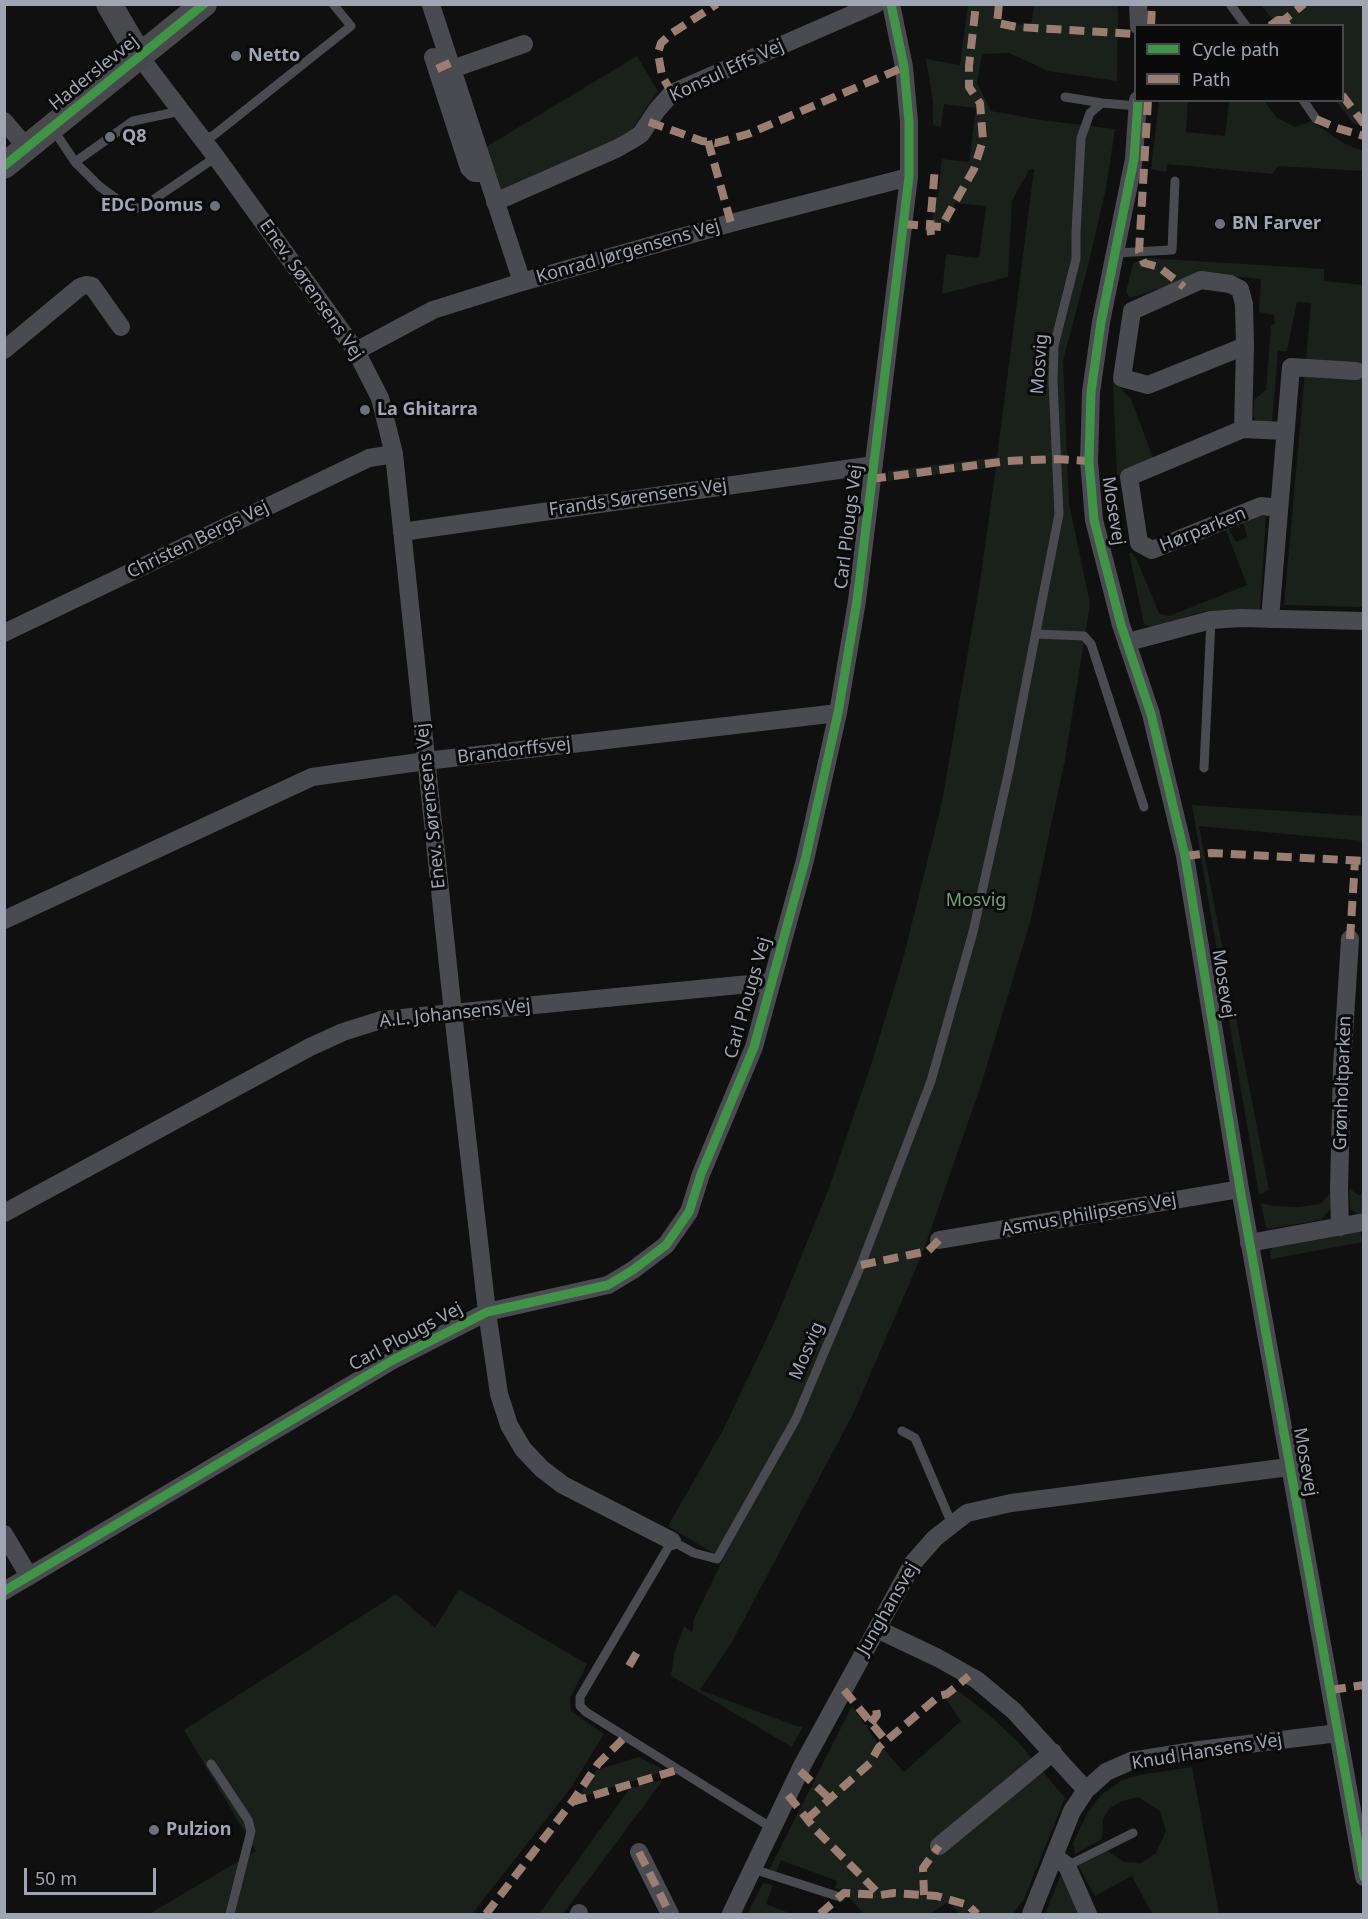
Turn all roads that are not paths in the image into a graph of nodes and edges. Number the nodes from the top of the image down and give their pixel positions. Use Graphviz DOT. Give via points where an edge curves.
graph roads {
  1 [pos="109,4"];
  2 [pos="204,4"];
  3 [pos="333,4"];
  4 [pos="432,4"];
  5 [pos="876,4"];
  6 [pos="891,4"];
  7 [pos="1138,4"];
  8 [pos="1230,4"];
  9 [pos="1139,24"];
  10 [pos="1245,24"];
  11 [pos="524,44"];
  12 [pos="140,57"];
  13 [pos="433,57"];
  14 [pos="452,69"];
  15 [pos="1065,97"];
  16 [pos="1304,102"];
  17 [pos="1102,103"];
  18 [pos="1138,103"];
  19 [pos="181,111"];
  20 [pos="1316,118"];
  21 [pos="4,121"];
  22 [pos="53,127"];
  23 [pos="203,140"];
  24 [pos="27,148"];
  25 [pos="216,156"];
  26 [pos="75,162"];
  27 [pos="4,166"];
  28 [pos="485,173"];
  29 [pos="909,177"];
  30 [pos="1175,181"];
  31 [pos="495,202"];
  32 [pos="1115,253"];
  33 [pos="522,282"];
  34 [pos="121,327"];
  35 [pos="1245,346"];
  36 [pos="4,350"];
  37 [pos="356,351"];
  38 [pos="1356,371"];
  39 [pos="1243,429"];
  40 [pos="1285,431"];
  41 [pos="394,454"];
  42 [pos="874,465"];
  43 [pos="1279,508"];
  44 [pos="402,532"];
  45 [pos="1270,619"];
  46 [pos="1211,620"];
  47 [pos="1364,621"];
  48 [pos="4,633"];
  49 [pos="1036,634"];
  50 [pos="1128,642"];
  51 [pos="838,713"];
  52 [pos="426,761"];
  53 [pos="1203,768"];
  54 [pos="1144,807"];
  55 [pos="4,920"];
  56 [pos="1350,939"];
  57 [pos="770,982"];
  58 [pos="453,1013"];
  59 [pos="1240,1189"];
  60 [pos="4,1213"];
  61 [pos="1364,1222"];
  62 [pos="1340,1227"];
  63 [pos="939,1240"];
  64 [pos="1249,1243"];
  65 [pos="487,1312"];
  66 [pos="902,1431"];
  67 [pos="1289,1467"];
  68 [pos="952,1524"];
  69 [pos="4,1534"];
  70 [pos="672,1541"];
  71 [pos="29,1576"];
  72 [pos="4,1591"];
  73 [pos="877,1629"];
  74 [pos="1338,1733"];
  75 [pos="1053,1752"];
  76 [pos="211,1764"];
  77 [pos="1086,1790"];
  78 [pos="772,1828"];
  79 [pos="1133,1833"];
  80 [pos="939,1846"];
  81 [pos="639,1852"];
  82 [pos="1060,1861"];
  83 [pos="753,1869"];
  84 [pos="1364,1877"];
  85 [pos="840,1897"];
  86 [pos="230,1914"];
  87 [pos="670,1914"];
  88 [pos="731,1914"];
  89 [pos="1031,1914"];
  90 [pos="1088,1914"];
  1 -- 12 [label="street"];
  2 -- 12 [label="street, Haderslevvej"];
  3 -- 23 [label="lane" via="351,26"];
  4 -- 14 [label="street"];
  5 -- 31 [label="street, Konsul Effs Vej" via="672,93 632,140"];
  6 -- 29 [label="street, Carl Plougs Vej" via="904,67"];
  7 -- 9 [label="street"];
  8 -- 10 [label="lane"];
  11 -- 14 [label="street"];
  12 -- 19 [label="street, Enev. Sørensens Vej"];
  12 -- 22 [label="street, Haderslevvej"];
  13 -- 28 [label="street" via="469,168 474,173"];
  14 -- 28 [label="street"];
  15 -- 17 [label="lane"];
  16 -- 20 [label="lane"];
  17 -- 18 [label="lane"];
  17 -- 49 [label="lane, Mosvig" via="1090,112 1081,138 1076,258 1054,346 1059,514"];
  18 -- 32 [label="street, Mosevej" via="1134,159"];
  19 -- 23 [label="street, Enev. Sørensens Vej"];
  19 -- 26 [label="lane" via="133,121"];
  21 -- 24 [label="street"];
  22 -- 24 [label="street, Haderslevvej"];
  22 -- 26 [label="lane"];
  23 -- 25 [label="street, Enev. Sørensens Vej"];
  24 -- 27 [label="street, Haderslevvej"];
  25 -- 26 [label="lane" via="140,208 129,208 118,201"];
  25 -- 37 [label="street, Enev. Sørensens Vej"];
  28 -- 31 [label="street"];
  29 -- 33 [label="street, Konrad Jørgensens Vej"];
  29 -- 42 [label="street, Carl Plougs Vej"];
  30 -- 32 [label="lane" via="1172,250"];
  31 -- 33 [label="street"];
  32 -- 50 [label="street, Mosevej" via="1091,392 1089,461 1094,520"];
  33 -- 37 [label="street, Konrad Jørgensens Vej" via="433,310"];
  34 -- 36 [label="street" via="92,286 86,285"];
  35 -- 35 [label="street" via="1148,385 1122,378 1132,311 1201,280 1240,289"];
  35 -- 39 [label="street"];
  37 -- 41 [label="street, Enev. Sørensens Vej" via="380,398"];
  38 -- 40 [label="street" via="1291,367"];
  39 -- 40 [label="street, Hørparken"];
  39 -- 43 [label="street, Hørparken" via="1129,477 1139,543 1152,550 1261,506"];
  40 -- 43 [label="street"];
  41 -- 44 [label="street, Enev. Sørensens Vej"];
  41 -- 48 [label="street, Christen Bergs Vej" via="369,458"];
  42 -- 44 [label="street, Frands Sørensens Vej"];
  42 -- 51 [label="street, Carl Plougs Vej"];
  43 -- 45 [label="street"];
  44 -- 52 [label="street, Enev. Sørensens Vej"];
  45 -- 46 [label="street"];
  45 -- 47 [label="street"];
  46 -- 50 [label="street"];
  46 -- 53 [label="lane"];
  49 -- 54 [label="lane" via="1084,636 1091,644"];
  49 -- 70 [label="lane, Mosvig" via="973,932 931,1081 861,1265 796,1419 717,1559"];
  50 -- 59 [label="street, Mosevej" via="1151,714 1185,856"];
  51 -- 52 [label="street, Brandorffsvej"];
  51 -- 57 [label="street, Carl Plougs Vej" via="805,860"];
  52 -- 55 [label="street, Brandorffsvej" via="312,777"];
  52 -- 58 [label="street, Enev. Sørensens Vej"];
  56 -- 62 [label="street, Grønholtparken" via="1342,1066"];
  57 -- 58 [label="street, A.L. Johansens Vej"];
  57 -- 65 [label="street, Carl Plougs Vej" via="753,1047 689,1212 666,1245 608,1285"];
  58 -- 60 [label="street, A.L. Johansens Vej" via="381,1020 343,1032"];
  58 -- 65 [label="street, Enev. Sørensens Vej"];
  59 -- 63 [label="street, Asmus Philipsens Vej"];
  59 -- 64 [label="street, Mosevej"];
  61 -- 62 [label="street"];
  62 -- 64 [label="street"];
  64 -- 67 [label="street, Mosevej"];
  65 -- 70 [label="street, Enev. Sørensens Vej" via="499,1394 509,1425 523,1449 563,1485"];
  65 -- 71 [label="street, Carl Plougs Vej" via="393,1360"];
  66 -- 68 [label="lane" via="915,1438"];
  67 -- 68 [label="street, Junghansvej" via="1011,1503 967,1513"];
  67 -- 74 [label="street, Mosevej"];
  68 -- 73 [label="street, Junghansvej" via="913,1563"];
  69 -- 71 [label="street"];
  70 -- 78 [label="lane" via="580,1697 580,1706"];
  71 -- 72 [label="street, Carl Plougs Vej"];
  73 -- 75 [label="street" via="976,1680 1014,1711"];
  73 -- 78 [label="street, Junghansvej"];
  74 -- 77 [label="street, Knud Hansens Vej" via="1131,1761 1106,1772"];
  74 -- 84 [label="street, Mosevej"];
  75 -- 77 [label="street"];
  75 -- 80 [label="street"];
  76 -- 86 [label="lane" via="248,1820 251,1831"];
  77 -- 82 [label="street, Knud Hansens Vej" via="1072,1811"];
  78 -- 83 [label="street, Junghansvej"];
  79 -- 82 [label="lane"];
  81 -- 87 [label="street"];
  82 -- 89 [label="street, Knud Hansens Vej"];
  82 -- 90 [label="street"];
  83 -- 85 [label="lane"];
  83 -- 88 [label="street, Junghansvej"];
}
